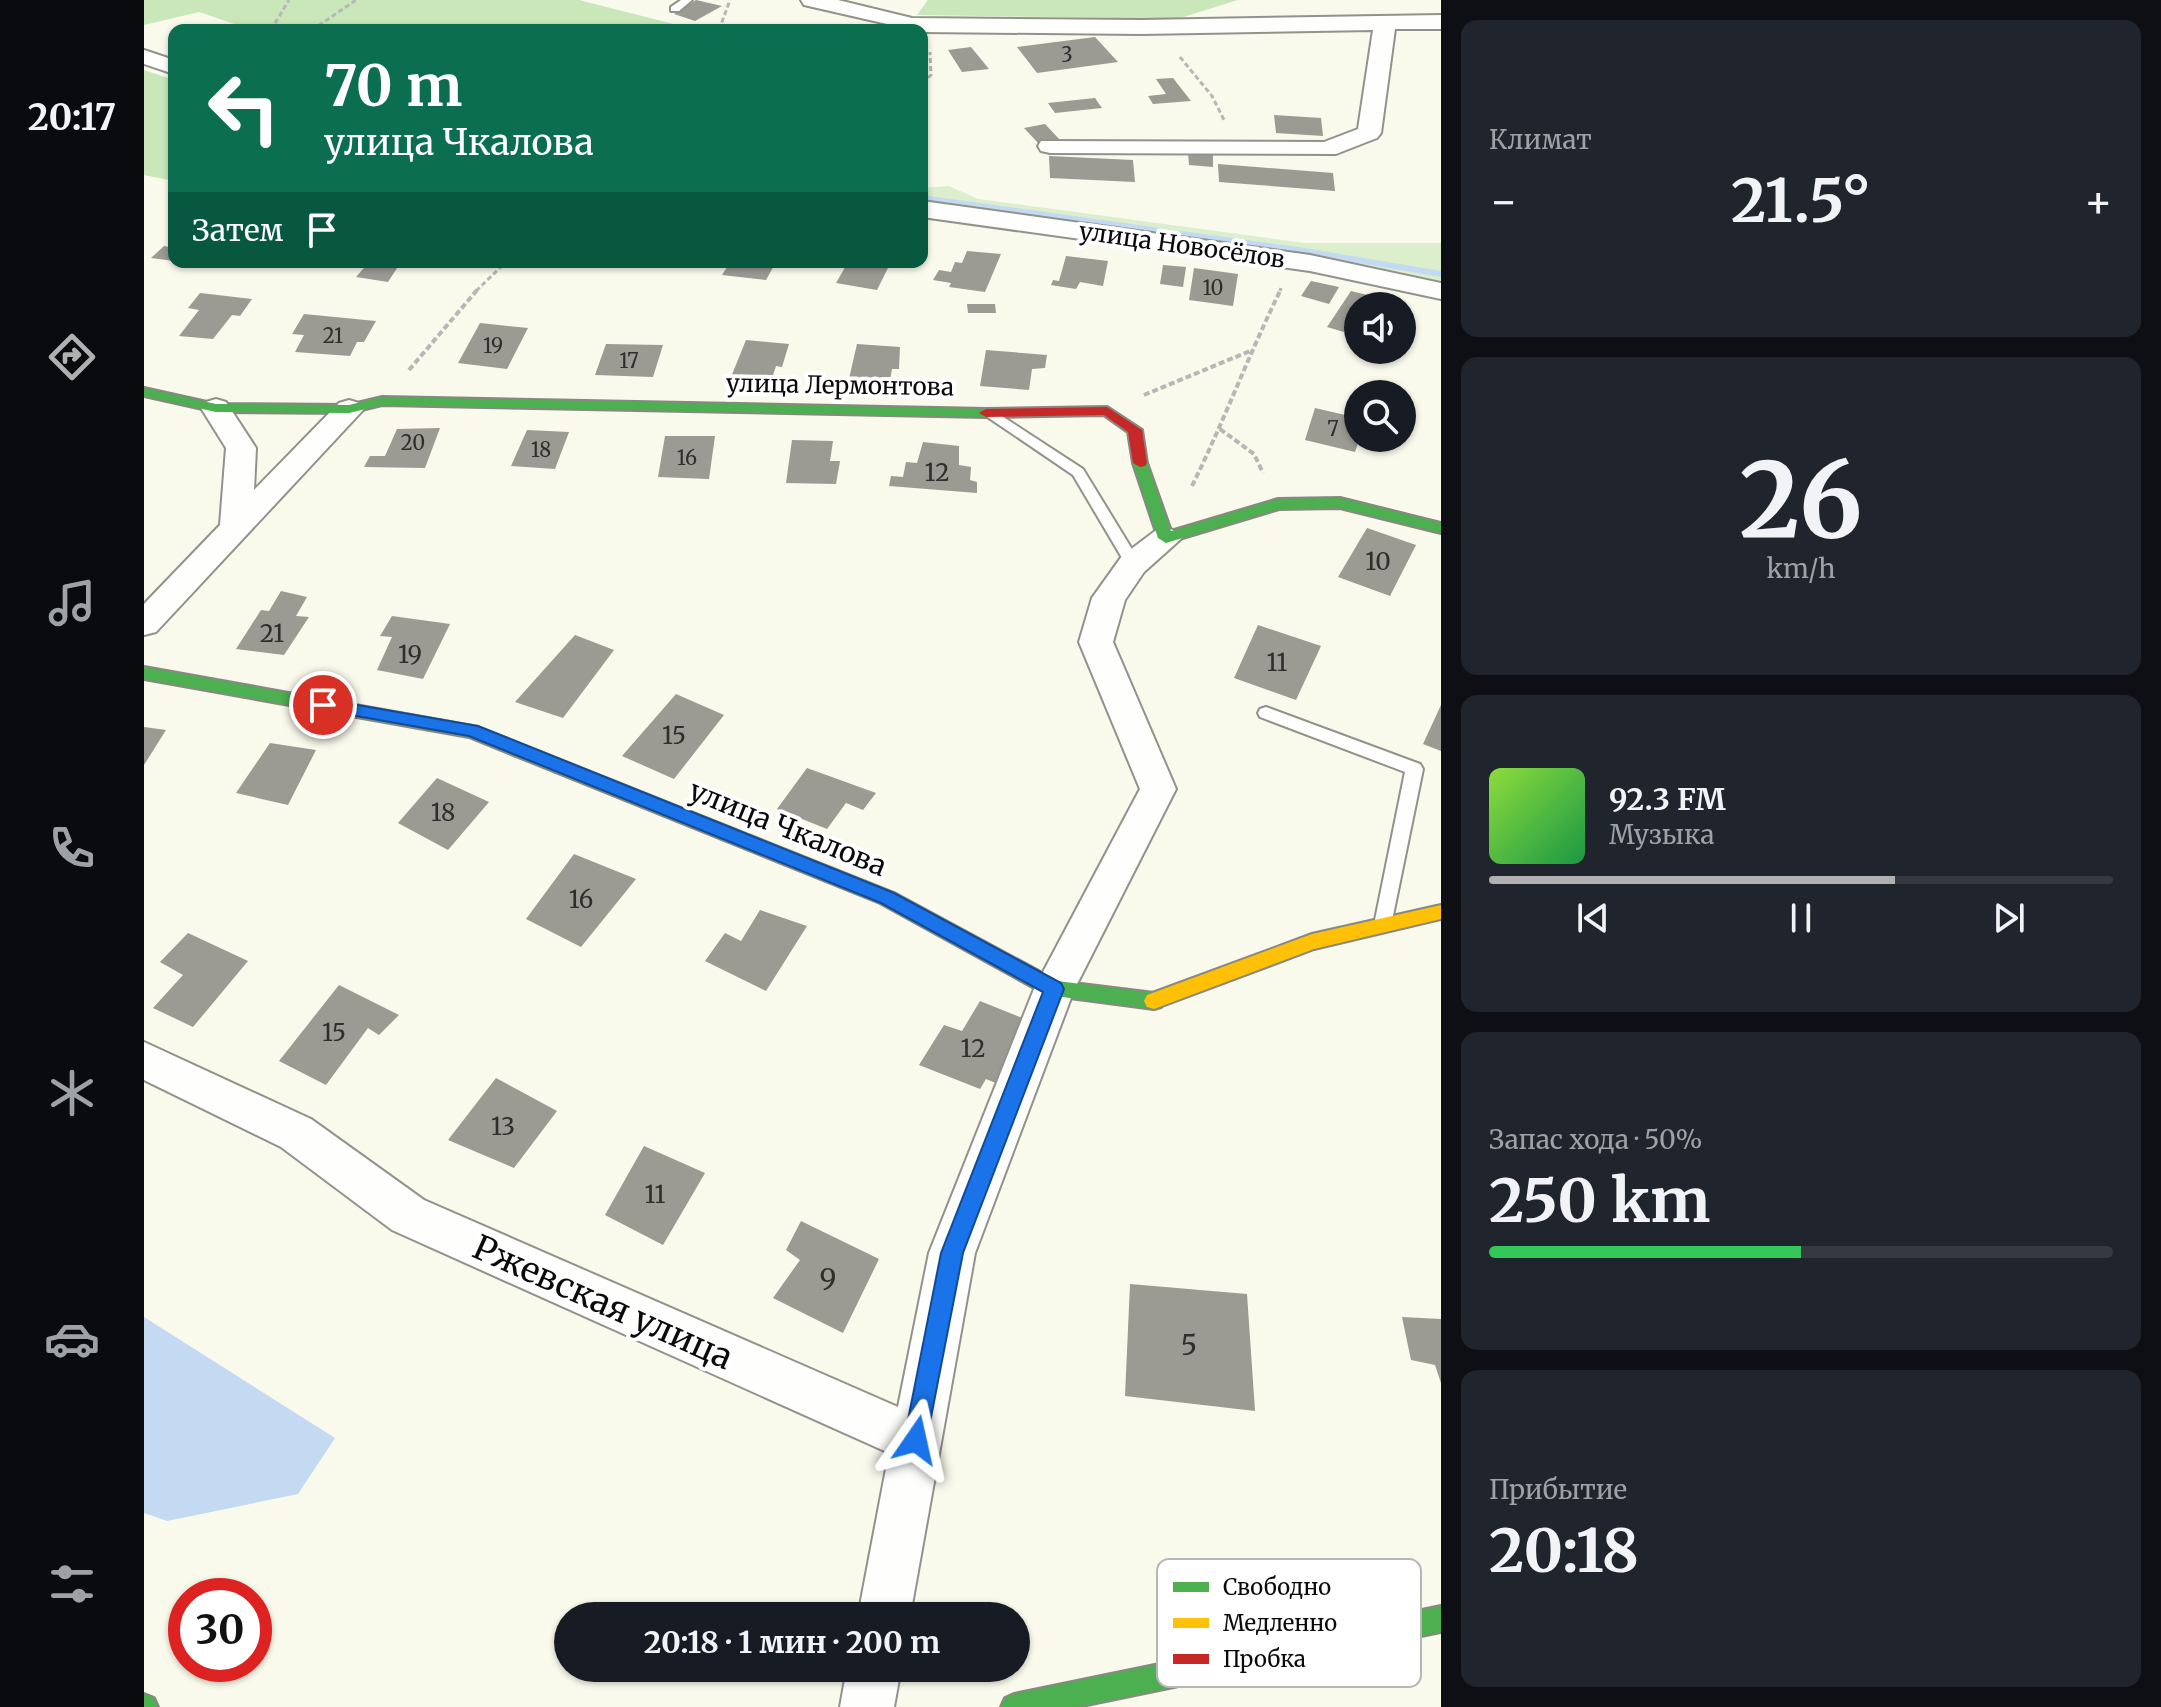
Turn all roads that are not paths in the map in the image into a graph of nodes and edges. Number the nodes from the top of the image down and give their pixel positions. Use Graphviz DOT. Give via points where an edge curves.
graph roads {
  1 [pos="687,0"];
  2 [pos="812,0"];
  3 [pos="675,9"];
  4 [pos="1441,22"];
  5 [pos="1385,23"];
  6 [pos="908,24"];
  7 [pos="928,25"];
  8 [pos="144,57"];
  9 [pos="168,65"];
  10 [pos="1050,146"];
  11 [pos="928,210"];
  12 [pos="1441,291"];
  13 [pos="144,392"];
  14 [pos="216,408"];
  15 [pos="349,409"];
  16 [pos="991,413"];
  17 [pos="236,528"];
  18 [pos="1441,528"];
  19 [pos="1166,538"];
  20 [pos="1133,564"];
  21 [pos="144,624"];
  22 [pos="144,673"];
  23 [pos="1266,713"];
  24 [pos="1441,912"];
  25 [pos="1383,925"];
  26 [pos="1054,989"];
  27 [pos="144,1060"];
  28 [pos="916,1440"];
  29 [pos="887,1602"];
  30 [pos="1441,1619"];
  31 [pos="1421,1623"];
  32 [pos="1157,1678"];
  33 [pos="871,1682"];
  34 [pos="1182,1687"];
  35 [pos="1176,1695"];
  36 [pos="867,1707"];
  37 [pos="1014,1707"];
  1 -- 3 [label="lane"];
  2 -- 6 [label="street"];
  4 -- 5 [label="street"];
  5 -- 7 [label="street"];
  5 -- 10 [label="street" via="1369,133 1327,149"];
  8 -- 9 [label="street"];
  11 -- 12 [label="street, улица Новосёлов" via="1291,261"];
  13 -- 14 [label="street, улица Лермонтова"];
  14 -- 15 [label="street, улица Лермонтова"];
  14 -- 17 [label="street" via="241,448"];
  15 -- 16 [label="street, улица Лермонтова" via="382,401"];
  15 -- 17 [label="street"];
  16 -- 19 [label="street, улица Лермонтова" via="1107,411 1135,430 1138,458"];
  16 -- 20 [label="lane" via="1078,472"];
  17 -- 21 [label="street"];
  18 -- 19 [label="street" via="1340,503 1278,504"];
  19 -- 20 [label="street"];
  20 -- 26 [label="street" via="1109,598 1096,642 1158,789"];
  22 -- 26 [label="street, улица Чкалова" via="472,731 887,898"];
  23 -- 25 [label="lane" via="1414,769"];
  24 -- 25 [label="street, улица Чкалова"];
  25 -- 26 [label="street, улица Чкалова" via="1312,942 1158,1001"];
  26 -- 28 [label="street" via="952,1253"];
  27 -- 28 [label="street, Ржевская улица" via="296,1133 408,1215"];
  28 -- 29 [label="street"];
  30 -- 31 [label="street"];
  32 -- 37 [label="street"];
  33 -- 36 [label="street"];
  34 -- 35 [label="street"];
}
